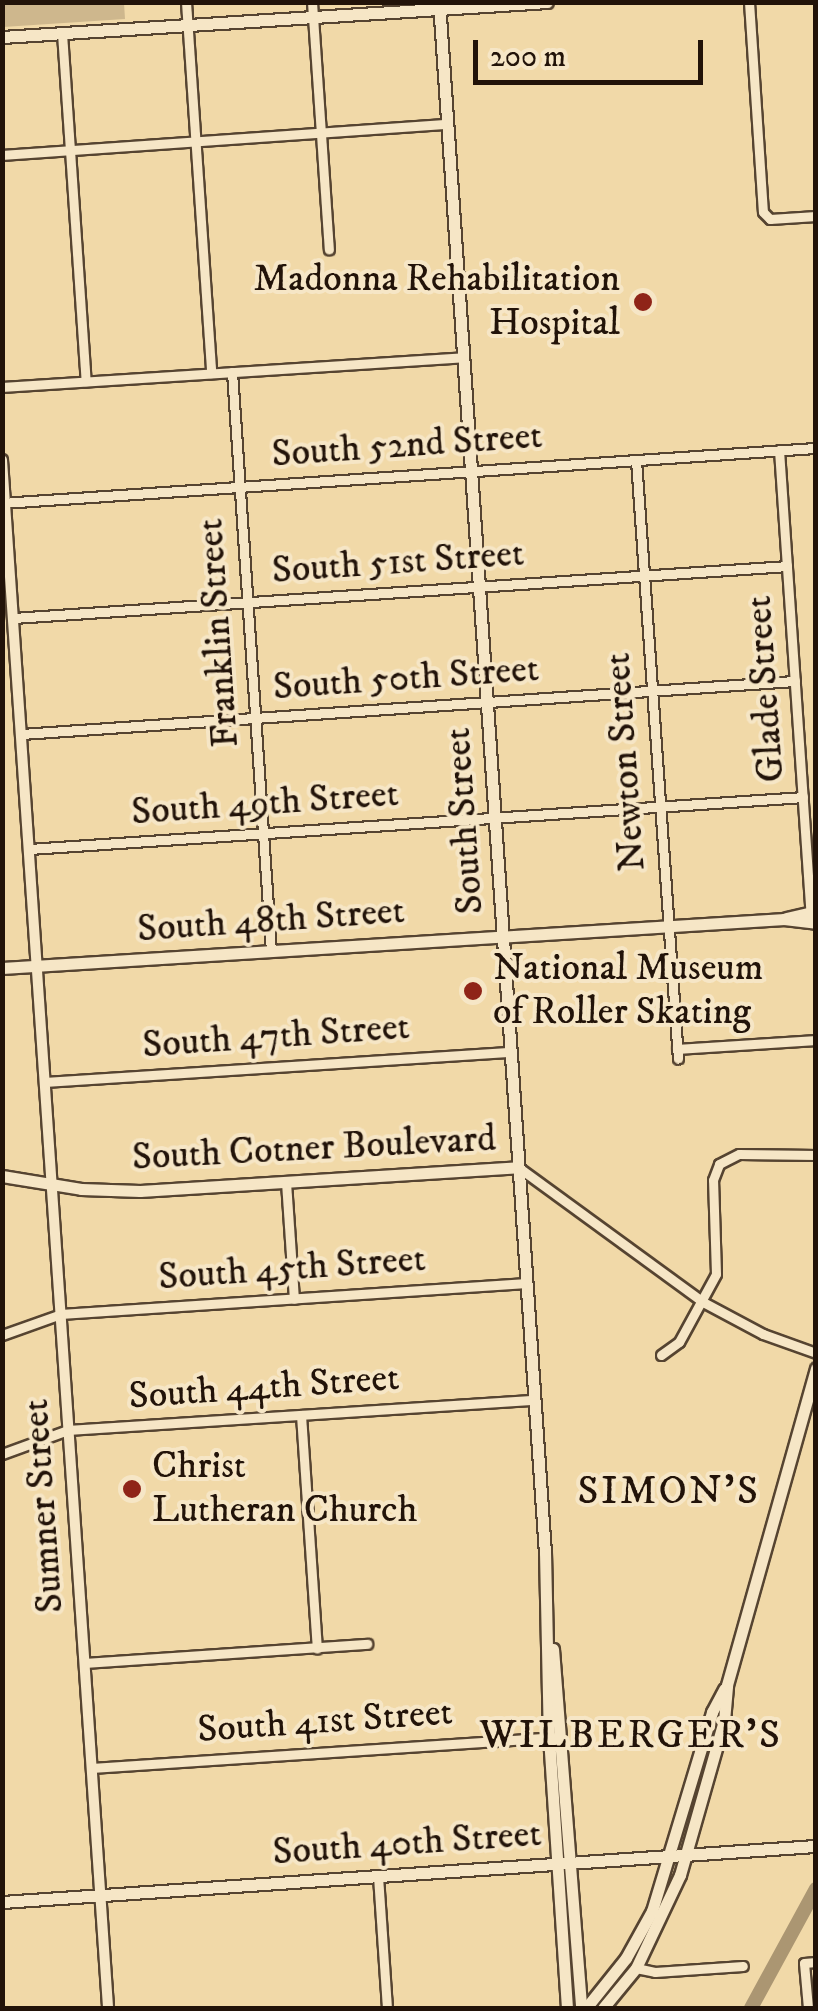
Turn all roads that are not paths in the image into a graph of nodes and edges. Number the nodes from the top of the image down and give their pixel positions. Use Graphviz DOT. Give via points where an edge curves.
graph roads {
  1 [pos="186,2"];
  2 [pos="547,2"];
  3 [pos="749,2"];
  4 [pos="439,5"];
  5 [pos="312,9"];
  6 [pos="187,24"];
  7 [pos="62,33"];
  8 [pos="2,37"];
  9 [pos="447,124"];
  10 [pos="321,133"];
  11 [pos="195,142"];
  12 [pos="70,150"];
  13 [pos="2,154"];
  14 [pos="816,216"];
  15 [pos="328,249"];
  16 [pos="463,357"];
  17 [pos="232,372"];
  18 [pos="211,373"];
  19 [pos="86,381"];
  20 [pos="2,386"];
  21 [pos="816,448"];
  22 [pos="779,450"];
  23 [pos="2,460"];
  24 [pos="636,460"];
  25 [pos="471,473"];
  26 [pos="240,488"];
  27 [pos="4,503"];
  28 [pos="787,566"];
  29 [pos="644,576"];
  30 [pos="479,589"];
  31 [pos="248,603"];
  32 [pos="13,618"];
  33 [pos="795,682"];
  34 [pos="652,691"];
  35 [pos="487,704"];
  36 [pos="256,719"];
  37 [pos="21,734"];
  38 [pos="803,797"];
  39 [pos="659,807"];
  40 [pos="495,820"];
  41 [pos="263,835"];
  42 [pos="29,850"];
  43 [pos="813,917"];
  44 [pos="668,926"];
  45 [pos="503,936"];
  46 [pos="271,951"];
  47 [pos="37,966"];
  48 [pos="2,968"];
  49 [pos="816,1040"];
  50 [pos="510,1052"];
  51 [pos="45,1082"];
  52 [pos="816,1155"];
  53 [pos="518,1167"];
  54 [pos="2,1176"];
  55 [pos="286,1182"];
  56 [pos="52,1186"];
  57 [pos="526,1283"];
  58 [pos="294,1298"];
  59 [pos="703,1302"];
  60 [pos="61,1314"];
  61 [pos="2,1335"];
  62 [pos="816,1352"];
  63 [pos="661,1355"];
  64 [pos="816,1368"];
  65 [pos="534,1400"];
  66 [pos="302,1416"];
  67 [pos="68,1430"];
  68 [pos="2,1454"];
  69 [pos="368,1644"];
  70 [pos="317,1648"];
  71 [pos="85,1663"];
  72 [pos="726,1685"];
  73 [pos="556,1736"];
  74 [pos="92,1768"];
  75 [pos="816,1846"];
  76 [pos="686,1855"];
  77 [pos="672,1856"];
  78 [pos="564,1863"];
  79 [pos="378,1876"];
  80 [pos="100,1896"];
  81 [pos="2,1902"];
  82 [pos="810,1962"];
  83 [pos="744,1966"];
  84 [pos="636,1968"];
  85 [pos="108,2008"];
  86 [pos="387,2008"];
  87 [pos="568,2008"];
  88 [pos="583,2008"];
  89 [pos="603,2008"];
  90 [pos="808,2008"];
  1 -- 6 [label="street"];
  2 -- 4 [label="main road"];
  3 -- 14 [label="street" via="766,217"];
  4 -- 5 [label="main road"];
  4 -- 9 [label="main road, South Street"];
  5 -- 6 [label="main road"];
  5 -- 10 [label="street"];
  6 -- 7 [label="main road"];
  6 -- 11 [label="street"];
  7 -- 8 [label="main road"];
  7 -- 12 [label="street"];
  9 -- 10 [label="street"];
  9 -- 16 [label="main road, South Street"];
  10 -- 11 [label="street"];
  10 -- 15 [label="street"];
  11 -- 12 [label="street"];
  11 -- 18 [label="street"];
  12 -- 13 [label="street"];
  12 -- 19 [label="street"];
  16 -- 17 [label="street"];
  16 -- 25 [label="main road, South Street"];
  17 -- 18 [label="street"];
  17 -- 26 [label="street, Franklin Street"];
  18 -- 19 [label="street"];
  19 -- 20 [label="street"];
  21 -- 22 [label="street, South 52nd Street"];
  22 -- 24 [label="street, South 52nd Street"];
  22 -- 28 [label="street, Glade Street"];
  23 -- 27 [label="street, Sumner Street"];
  24 -- 25 [label="street, South 52nd Street"];
  24 -- 29 [label="street, Newton Street"];
  25 -- 26 [label="street, South 52nd Street"];
  25 -- 30 [label="main road, South Street"];
  26 -- 27 [label="street, South 52nd Street"];
  26 -- 31 [label="street, Franklin Street"];
  27 -- 32 [label="street, Sumner Street"];
  28 -- 29 [label="street, South 51st Street"];
  28 -- 33 [label="street, Glade Street"];
  29 -- 30 [label="street, South 51st Street"];
  29 -- 34 [label="street, Newton Street"];
  30 -- 31 [label="street, South 51st Street"];
  30 -- 35 [label="main road, South Street"];
  31 -- 32 [label="street, South 51st Street"];
  31 -- 36 [label="street, Franklin Street"];
  32 -- 37 [label="street, Sumner Street"];
  33 -- 34 [label="street, South 50th Street"];
  33 -- 38 [label="street, Glade Street"];
  34 -- 35 [label="street, South 50th Street"];
  34 -- 39 [label="street, Newton Street"];
  35 -- 36 [label="street, South 50th Street"];
  35 -- 40 [label="main road, South Street"];
  36 -- 37 [label="street, South 50th Street"];
  36 -- 41 [label="street, Franklin Street"];
  37 -- 42 [label="street, Sumner Street"];
  38 -- 39 [label="street, South 49th Street"];
  38 -- 43 [label="street, Glade Street"];
  39 -- 40 [label="street, South 49th Street"];
  39 -- 44 [label="street, Newton Street"];
  40 -- 41 [label="street, South 49th Street"];
  40 -- 45 [label="main road, South Street"];
  41 -- 42 [label="street, South 49th Street"];
  41 -- 46 [label="street, Franklin Street"];
  42 -- 47 [label="street, Sumner Street"];
  43 -- 44 [label="main road, South 48th Street"];
  44 -- 45 [label="main road, South 48th Street"];
  44 -- 49 [label="street, Newton Street" via="678,1054"];
  45 -- 46 [label="main road, South 48th Street"];
  45 -- 50 [label="main road, South Street"];
  46 -- 47 [label="main road, South 48th Street"];
  47 -- 48 [label="main road, South 48th Street"];
  47 -- 51 [label="street, Sumner Street"];
  50 -- 51 [label="street, South 47th Street"];
  50 -- 53 [label="main road, South Street"];
  51 -- 56 [label="street, Sumner Street"];
  52 -- 59 [label="street" via="778,1152 722,1160 713,1180 718,1268"];
  53 -- 55 [label="main road, South Cotner Boulevard"];
  53 -- 57 [label="main road, South Street"];
  53 -- 59 [label="street, South Cotner Boulevard"];
  54 -- 56 [label="main road, South Cotner Boulevard"];
  55 -- 56 [label="main road, South Cotner Boulevard" via="132,1192"];
  55 -- 58 [label="street"];
  56 -- 60 [label="street, Sumner Street"];
  57 -- 58 [label="street, South 45th Street"];
  57 -- 65 [label="main road, South Street"];
  58 -- 60 [label="street, South 45th Street"];
  59 -- 62 [label="street, South Cotner Boulevard" via="762,1334"];
  59 -- 63 [label="street" via="679,1342"];
  60 -- 61 [label="street, South 45th Street"];
  60 -- 67 [label="street, Sumner Street"];
  64 -- 72 [label="main road"];
  65 -- 66 [label="street, South 44th Street"];
  65 -- 73 [label="main road, South Street"];
  66 -- 67 [label="street, South 44th Street"];
  66 -- 70 [label="street"];
  67 -- 68 [label="street, South 44th Street"];
  67 -- 71 [label="street, Sumner Street"];
  69 -- 70 [label="street"];
  70 -- 71 [label="street"];
  71 -- 74 [label="street, Sumner Street"];
  72 -- 76 [label="main road" via="724,1721"];
  72 -- 77 [label="main road" via="712,1712"];
  73 -- 74 [label="street, South 41st Street"];
  73 -- 78 [label="main road, South Street"];
  74 -- 80 [label="street, Sumner Street"];
  75 -- 76 [label="main road, South 40th Street"];
  76 -- 77 [label="main road, South 40th Street"];
  76 -- 84 [label="main road"];
  77 -- 78 [label="main road, South 40th Street"];
  77 -- 88 [label="main road" via="638,1937"];
  78 -- 79 [label="main road, South 40th Street"];
  78 -- 87 [label="main road, South Street"];
  78 -- 88 [label="main road, South Street"];
  79 -- 80 [label="main road, South 40th Street"];
  79 -- 86 [label="street"];
  80 -- 81 [label="main road, South 40th Street"];
  80 -- 85 [label="street, Sumner Street"];
  82 -- 90 [label="street"];
  83 -- 84 [label="street"];
  84 -- 89 [label="main road"];
}
